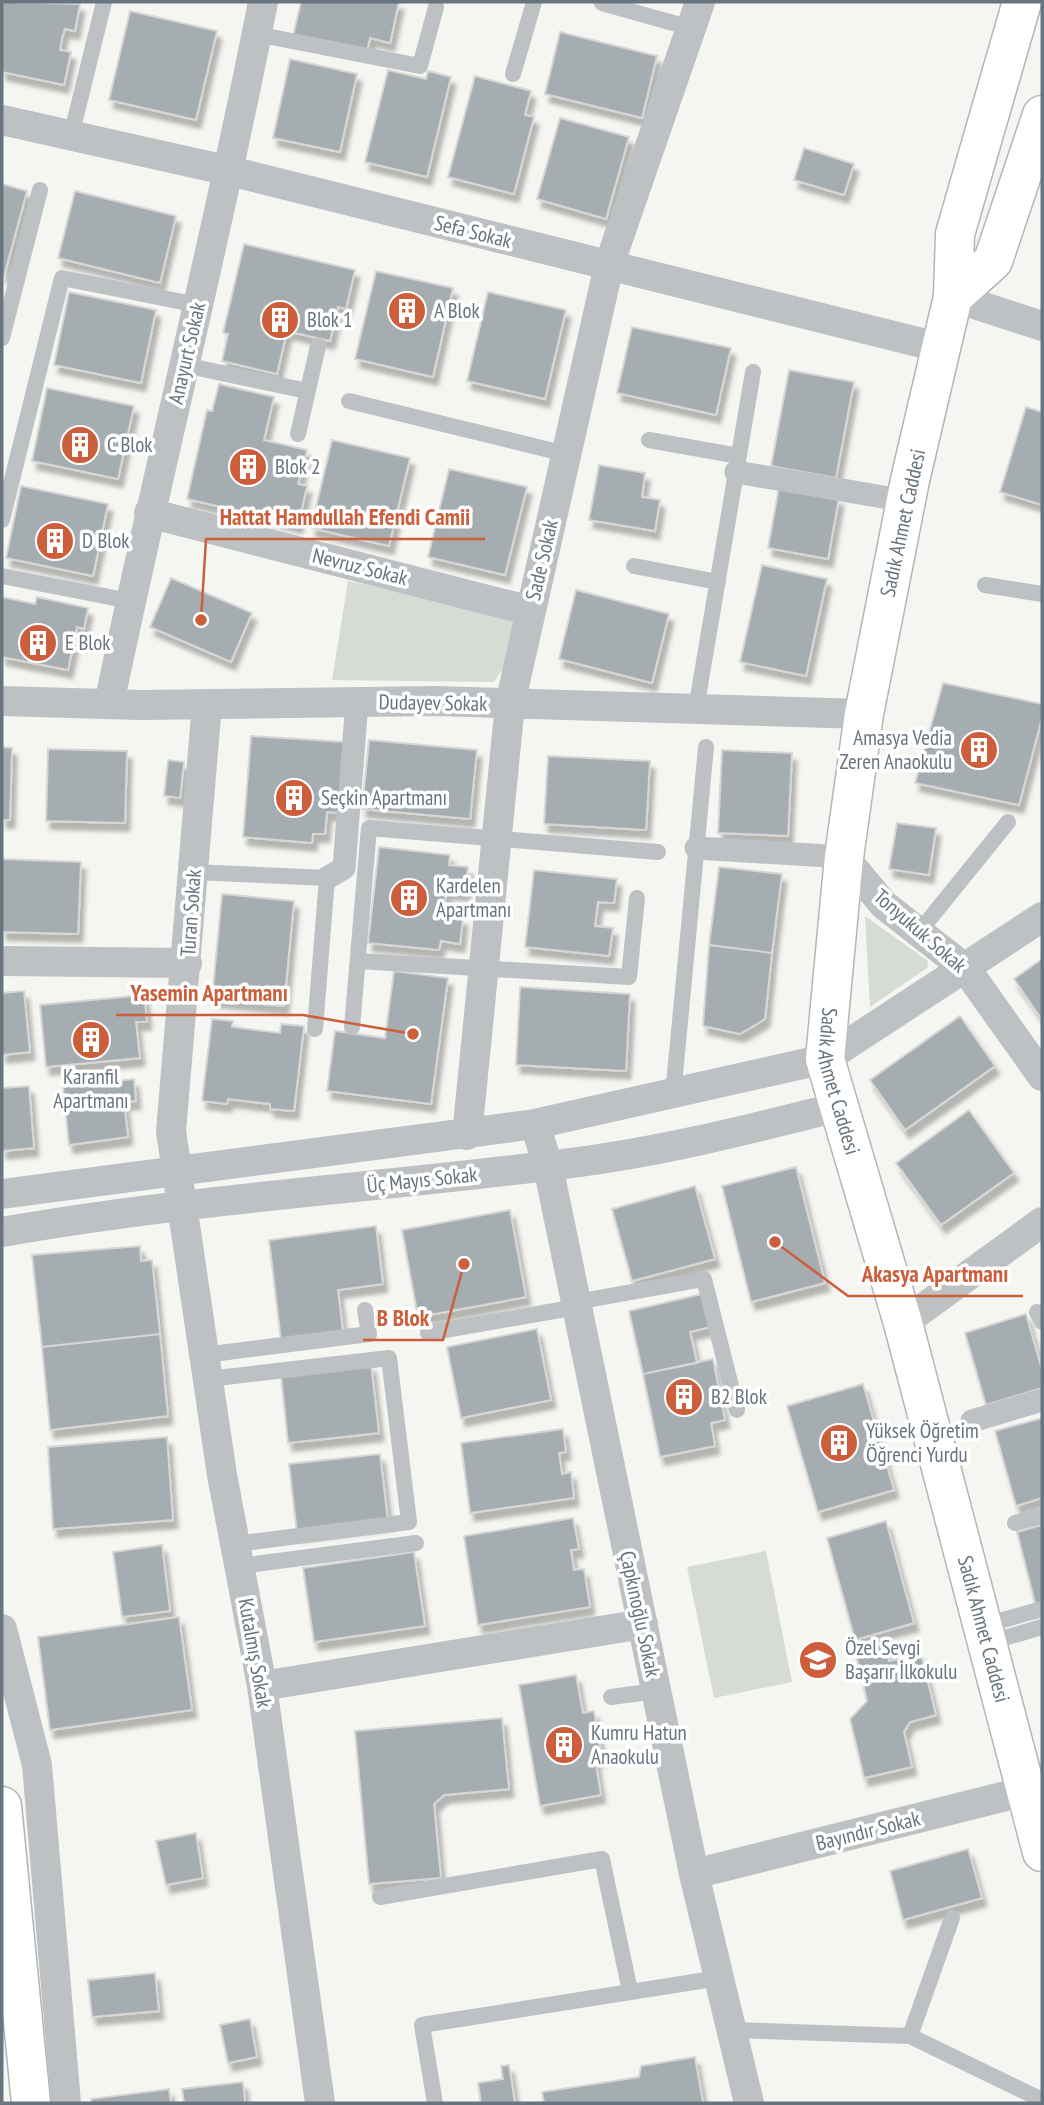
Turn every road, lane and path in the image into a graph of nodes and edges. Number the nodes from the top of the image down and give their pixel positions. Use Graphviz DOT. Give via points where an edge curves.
graph roads {
  1 [pos="104,2"];
  2 [pos="263,2"];
  3 [pos="534,2"];
  4 [pos="1022,2"];
  5 [pos="602,3"];
  6 [pos="436,7"];
  7 [pos="696,15"];
  8 [pos="257,34"];
  9 [pos="513,74"];
  10 [pos="1042,115"];
  11 [pos="2,120"];
  12 [pos="71,135"];
  13 [pos="230,172"];
  14 [pos="40,190"];
  15 [pos="609,265"];
  16 [pos="953,297"];
  17 [pos="7,298"];
  18 [pos="198,305"];
  19 [pos="1042,326"];
  20 [pos="2,338"];
  21 [pos="318,346"];
  22 [pos="942,348"];
  23 [pos="184,365"];
  24 [pos="753,372"];
  25 [pos="307,391"];
  26 [pos="349,401"];
  27 [pos="298,434"];
  28 [pos="649,440"];
  29 [pos="566,454"];
  30 [pos="738,464"];
  31 [pos="907,501"];
  32 [pos="149,513"];
  33 [pos="2,520"];
  34 [pos="635,566"];
  35 [pos="2,576"];
  36 [pos="718,582"];
  37 [pos="985,584"];
  38 [pos="1042,594"];
  39 [pos="130,601"];
  40 [pos="531,611"];
  41 [pos="2,701"];
  42 [pos="357,702"];
  43 [pos="109,704"];
  44 [pos="208,704"];
  45 [pos="510,704"];
  46 [pos="696,709"];
  47 [pos="864,714"];
  48 [pos="706,747"];
  49 [pos="1008,822"];
  50 [pos="496,839"];
  51 [pos="696,848"];
  52 [pos="658,852"];
  53 [pos="844,857"];
  54 [pos="194,872"];
  55 [pos="327,878"];
  56 [pos="637,898"];
  57 [pos="1042,917"];
  58 [pos="919,932"];
  59 [pos="2,961"];
  60 [pos="358,961"];
  61 [pos="187,964"];
  62 [pos="966,969"];
  63 [pos="482,970"];
  64 [pos="352,1027"];
  65 [pos="314,1029"];
  66 [pos="1037,1056"];
  67 [pos="825,1059"];
  68 [pos="673,1095"];
  69 [pos="838,1107"];
  70 [pos="535,1124"];
  71 [pos="467,1135"];
  72 [pos="548,1166"];
  73 [pos="175,1172"];
  74 [pos="2,1194"];
  75 [pos="181,1205"];
  76 [pos="1042,1222"];
  77 [pos="2,1232"];
  78 [pos="576,1304"];
  79 [pos="365,1310"];
  80 [pos="903,1323"];
  81 [pos="428,1333"];
  82 [pos="206,1367"];
  83 [pos="1042,1400"];
  84 [pos="737,1410"];
  85 [pos="956,1426"];
  86 [pos="1042,1516"];
  87 [pos="1015,1523"];
  88 [pos="416,1543"];
  89 [pos="237,1555"];
  90 [pos="1042,1609"];
  91 [pos="643,1624"];
  92 [pos="1042,1627"];
  93 [pos="2,1629"];
  94 [pos="984,1635"];
  95 [pos="262,1686"];
  96 [pos="656,1691"];
  97 [pos="611,1697"];
  98 [pos="1034,1789"];
  99 [pos="2,1806"];
  100 [pos="1042,1853"];
  101 [pos="694,1874"];
  102 [pos="380,1897"];
  103 [pos="953,1919"];
  104 [pos="719,1978"];
  105 [pos="630,1992"];
  106 [pos="732,2030"];
  107 [pos="910,2036"];
  108 [pos="1042,2100"];
  109 [pos="31,2103"];
  110 [pos="66,2103"];
  111 [pos="320,2103"];
  112 [pos="435,2103"];
  113 [pos="750,2103"];
  1 -- 12 [label="lane"];
  2 -- 8 [label="street, Anayurt Sokak"];
  3 -- 9 [label="lane"];
  4 -- 16 [label="main road, Sadık Ahmet Caddesi" via="955,234"];
  5 -- 7 [label="lane"];
  6 -- 8 [label="lane" via="420,66"];
  7 -- 15 [label="street, Sade Sokak"];
  8 -- 13 [label="street, Anayurt Sokak"];
  10 -- 16 [label="main road" via="993,261"];
  11 -- 12 [label="street, Sefa Sokak"];
  12 -- 13 [label="street, Sefa Sokak"];
  13 -- 15 [label="street, Sefa Sokak"];
  13 -- 18 [label="street, Anayurt Sokak"];
  14 -- 17 [label="lane"];
  15 -- 22 [label="street, Sefa Sokak"];
  15 -- 29 [label="street, Sade Sokak"];
  16 -- 19 [label="street"];
  16 -- 22 [label="main road, Sadık Ahmet Caddesi"];
  17 -- 20 [label="lane"];
  18 -- 23 [label="street, Anayurt Sokak"];
  18 -- 33 [label="lane" via="62,278"];
  21 -- 25 [label="lane"];
  22 -- 31 [label="main road, Sadık Ahmet Caddesi"];
  23 -- 25 [label="lane"];
  23 -- 32 [label="street, Anayurt Sokak"];
  24 -- 30 [label="lane"];
  25 -- 27 [label="lane"];
  26 -- 29 [label="lane"];
  28 -- 30 [label="lane"];
  29 -- 40 [label="street, Sade Sokak"];
  30 -- 31 [label="street"];
  30 -- 36 [label="lane"];
  31 -- 47 [label="main road, Sadık Ahmet Caddesi"];
  32 -- 39 [label="street, Anayurt Sokak"];
  32 -- 40 [label="street, Nevruz Sokak"];
  34 -- 36 [label="lane"];
  35 -- 39 [label="lane"];
  36 -- 46 [label="lane"];
  37 -- 38 [label="lane"];
  39 -- 43 [label="street, Anayurt Sokak"];
  40 -- 45 [label="street, Sade Sokak"];
  41 -- 43 [label="street, Dudayev Sokak"];
  42 -- 44 [label="street, Dudayev Sokak"];
  42 -- 45 [label="street, Dudayev Sokak"];
  42 -- 55 [label="street" via="344,868"];
  43 -- 44 [label="street, Dudayev Sokak"];
  44 -- 54 [label="street, Turan Sokak"];
  45 -- 46 [label="street, Dudayev Sokak"];
  45 -- 50 [label="street, Sade Sokak"];
  46 -- 47 [label="street, Dudayev Sokak"];
  47 -- 53 [label="main road, Sadık Ahmet Caddesi"];
  48 -- 51 [label="lane"];
  49 -- 58 [label="lane"];
  50 -- 52 [label="lane"];
  50 -- 60 [label="lane" via="369,828"];
  50 -- 63 [label="street, Sade Sokak"];
  51 -- 53 [label="street"];
  51 -- 68 [label="lane"];
  53 -- 58 [label="street, Tonyukuk Sokak" via="884,905"];
  53 -- 67 [label="main road, Sadık Ahmet Caddesi"];
  54 -- 55 [label="lane"];
  54 -- 61 [label="street, Turan Sokak"];
  55 -- 65 [label="lane"];
  56 -- 63 [label="lane" via="629,977"];
  57 -- 62 [label="street, Üç Mayıs Sokak"];
  58 -- 62 [label="street, Tonyukuk Sokak"];
  59 -- 61 [label="street"];
  60 -- 63 [label="lane"];
  60 -- 64 [label="lane"];
  61 -- 73 [label="street, Turan Sokak" via="171,1130"];
  62 -- 66 [label="street, Tonyukuk Sokak"];
  62 -- 67 [label="street, Üç Mayıs Sokak"];
  63 -- 71 [label="street, Sade Sokak"];
  67 -- 68 [label="street, Üç Mayıs Sokak"];
  67 -- 69 [label="main road, Sadık Ahmet Caddesi"];
  68 -- 70 [label="street, Üç Mayıs Sokak"];
  69 -- 72 [label="street, Üç Mayıs Sokak" via="719,1137"];
  69 -- 80 [label="main road, Sadık Ahmet Caddesi"];
  70 -- 71 [label="street, Üç Mayıs Sokak"];
  70 -- 72 [label="street, Çapkınoğlu Sokak"];
  71 -- 73 [label="street, Üç Mayıs Sokak"];
  72 -- 75 [label="street, Üç Mayıs Sokak"];
  72 -- 78 [label="street, Çapkınoğlu Sokak"];
  73 -- 74 [label="street, Üç Mayıs Sokak"];
  73 -- 75 [label="street, Turan Sokak"];
  75 -- 77 [label="street, Üç Mayıs Sokak"];
  75 -- 82 [label="street, Kutalmış Sokak"];
  76 -- 80 [label="street"];
  78 -- 81 [label="lane"];
  78 -- 84 [label="lane" via="704,1279"];
  78 -- 91 [label="street, Çapkınoğlu Sokak"];
  79 -- 82 [label="lane" via="369,1334"];
  80 -- 85 [label="main road, Sadık Ahmet Caddesi"];
  82 -- 89 [label="street, Kutalmış Sokak"];
  82 -- 89 [label="lane" via="389,1359 409,1522"];
  83 -- 85 [label="street"];
  85 -- 94 [label="main road, Sadık Ahmet Caddesi"];
  86 -- 87 [label="lane"];
  88 -- 89 [label="lane"];
  89 -- 95 [label="street, Kutalmış Sokak"];
  90 -- 94 [label="lane"];
  91 -- 95 [label="street"];
  91 -- 96 [label="street, Çapkınoğlu Sokak"];
  92 -- 94 [label="lane"];
  93 -- 110 [label="street" via="37,1765"];
  94 -- 98 [label="main road, Sadık Ahmet Caddesi"];
  95 -- 111 [label="street, Kutalmış Sokak"];
  96 -- 97 [label="lane"];
  96 -- 101 [label="street, Çapkınoğlu Sokak"];
  98 -- 100 [label="main road, Sadık Ahmet Caddesi"];
  98 -- 101 [label="street, Bayındır Sokak"];
  99 -- 109 [label="main road"];
  101 -- 104 [label="street, Çapkınoğlu Sokak"];
  102 -- 105 [label="lane" via="602,1859"];
  103 -- 107 [label="lane"];
  104 -- 105 [label="lane"];
  104 -- 106 [label="street, Çapkınoğlu Sokak"];
  105 -- 112 [label="lane" via="422,2025"];
  106 -- 107 [label="lane"];
  106 -- 113 [label="street, Çapkınoğlu Sokak"];
  107 -- 108 [label="lane"];
}
